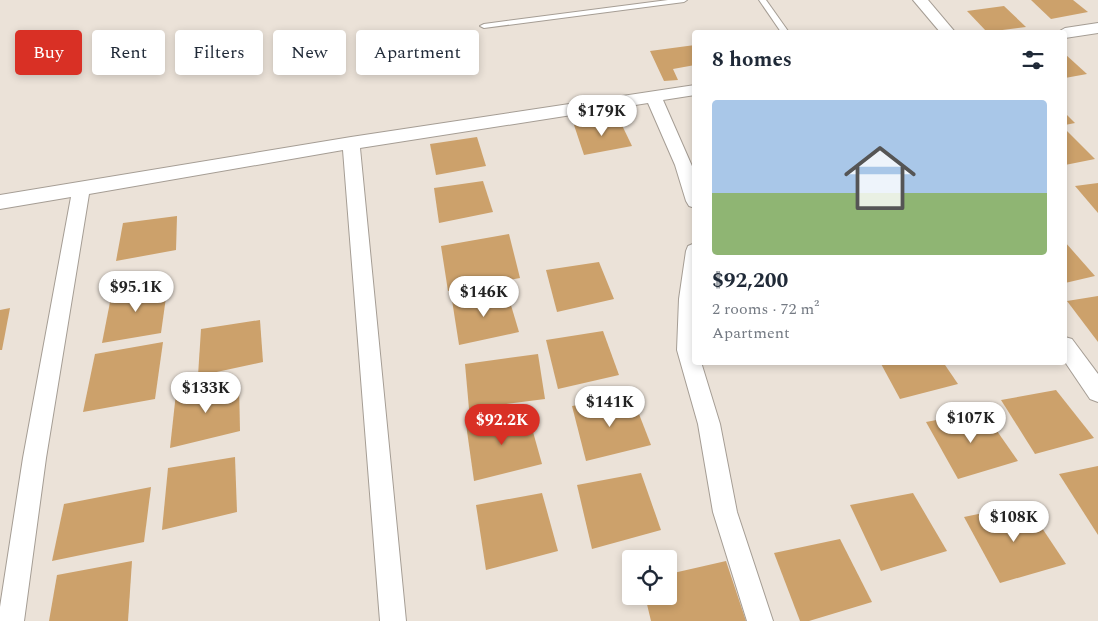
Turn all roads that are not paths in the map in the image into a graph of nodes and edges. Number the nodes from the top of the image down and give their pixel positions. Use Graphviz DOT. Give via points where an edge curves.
graph roads {
  1 [pos="684,0"];
  2 [pos="762,0"];
  3 [pos="920,0"];
  4 [pos="484,26"];
  5 [pos="1092,28"];
  6 [pos="783,30"];
  7 [pos="946,30"];
  8 [pos="1067,33"];
  9 [pos="1098,44"];
  10 [pos="692,91"];
  11 [pos="654,97"];
  12 [pos="351,143"];
  13 [pos="81,188"];
  14 [pos="692,190"];
  15 [pos="0,202"];
  16 [pos="692,275"];
  17 [pos="1067,349"];
  18 [pos="1098,392"];
  19 [pos="11,621"];
  20 [pos="393,621"];
  21 [pos="760,621"];
  1 -- 4 [label="lane"];
  2 -- 6 [label="lane"];
  3 -- 7 [label="street"];
  5 -- 8 [label="street"];
  5 -- 9 [label="street"];
  10 -- 11 [label="street"];
  11 -- 12 [label="street"];
  11 -- 14 [label="street"];
  12 -- 13 [label="street"];
  12 -- 20 [label="street"];
  13 -- 15 [label="street"];
  13 -- 19 [label="street" via="44,391 18,553"];
  16 -- 21 [label="street" via="687,350 709,424 725,512"];
  17 -- 18 [label="street"];
}
